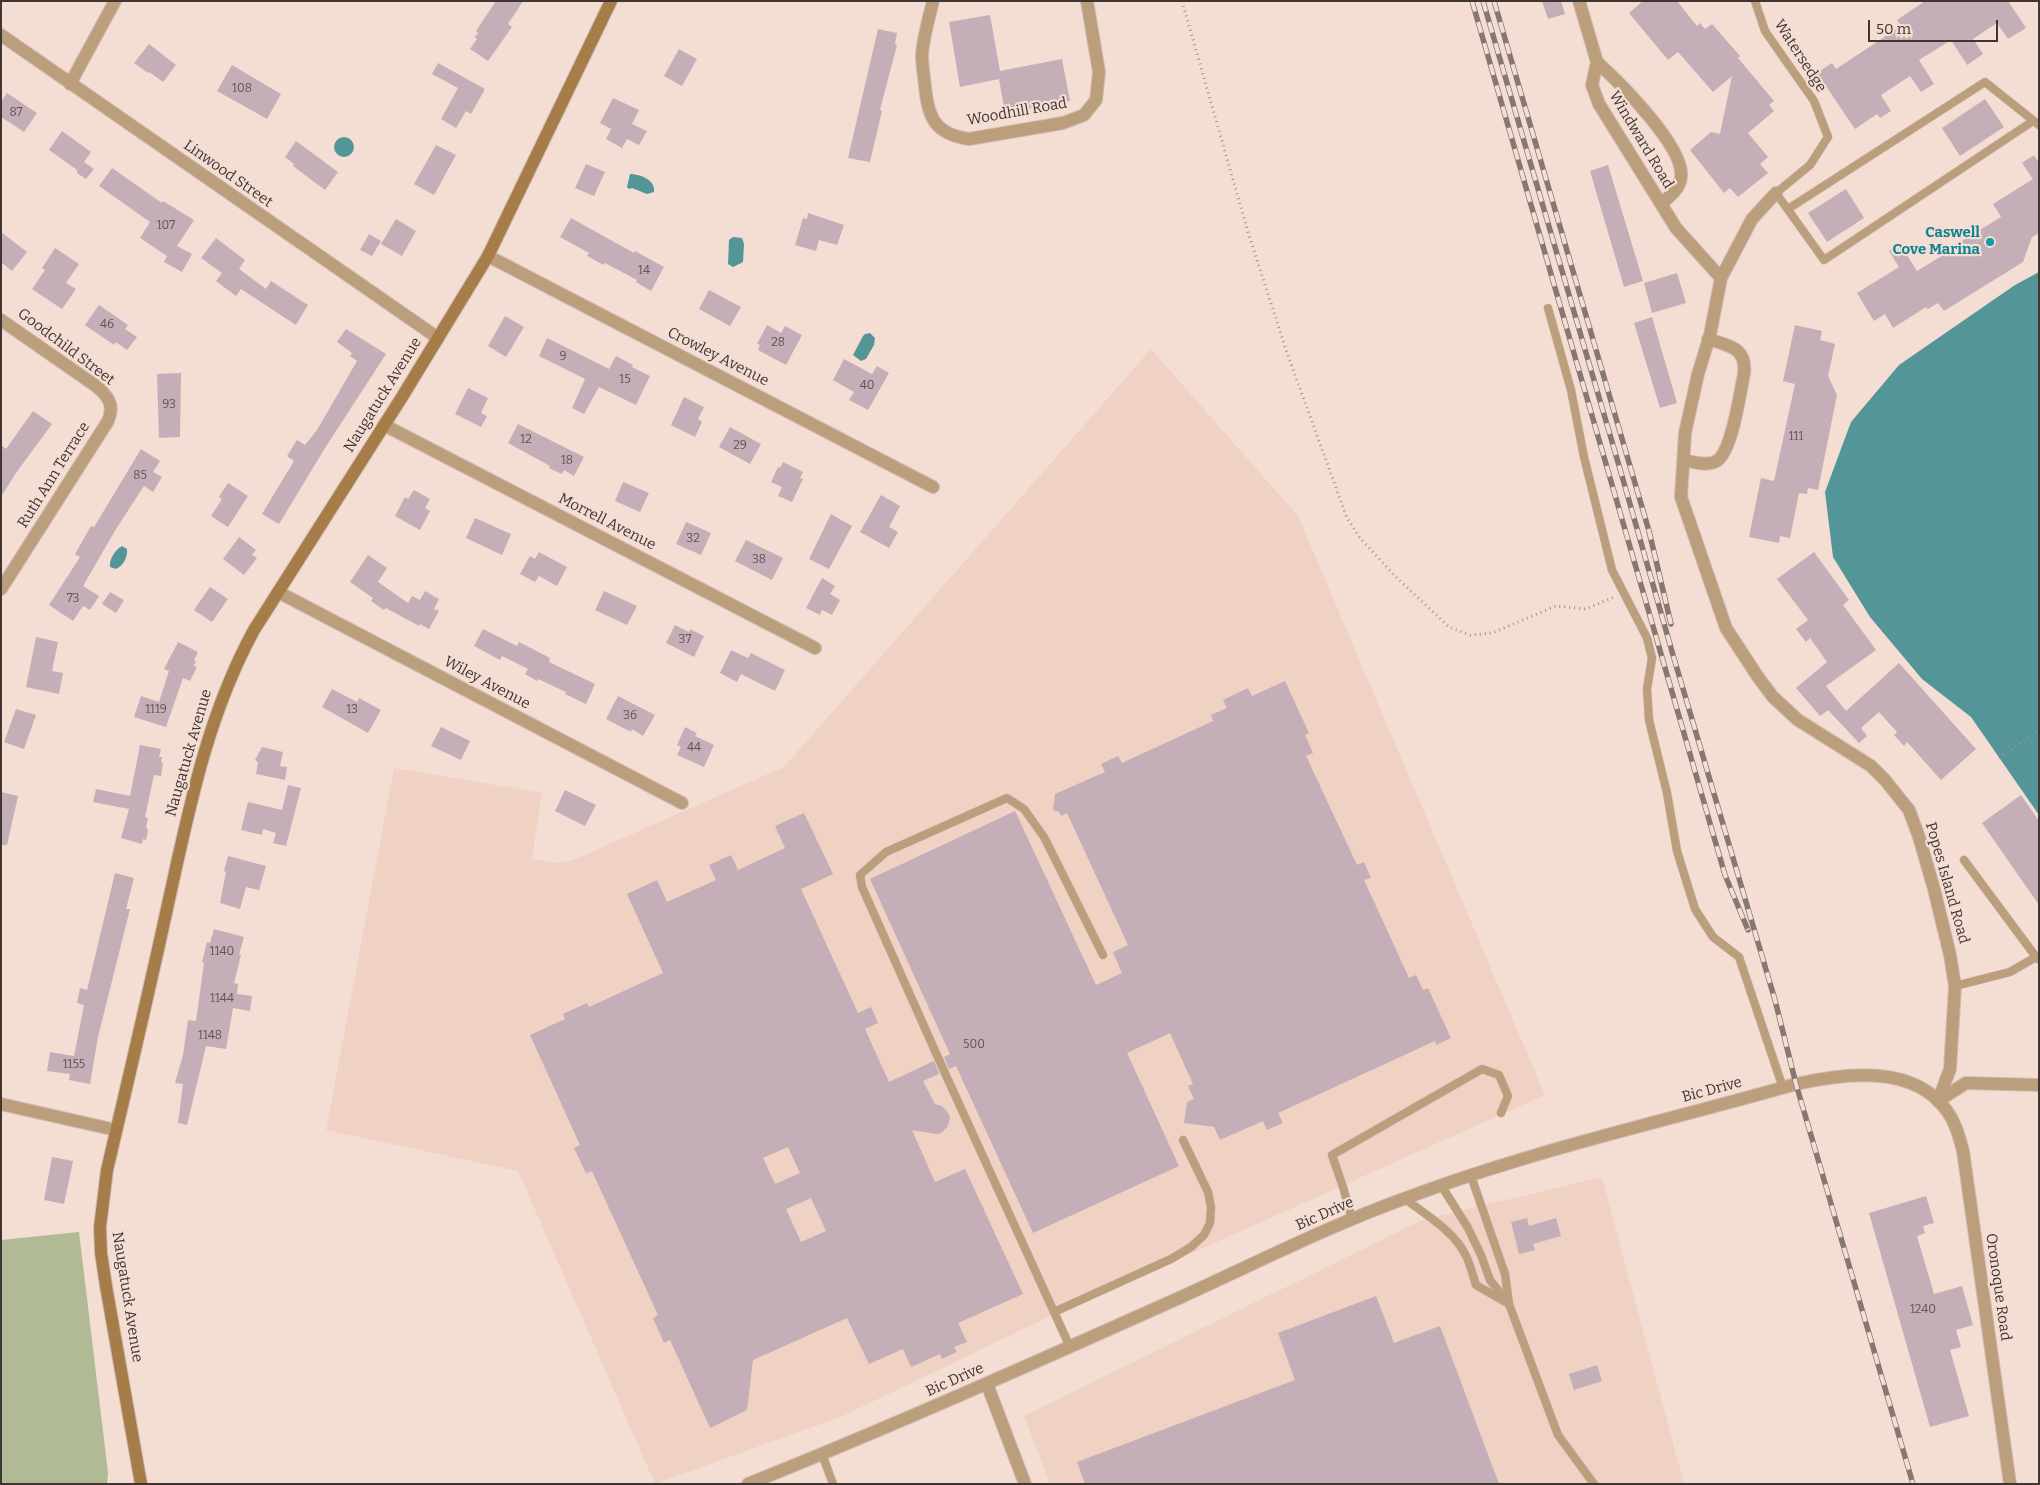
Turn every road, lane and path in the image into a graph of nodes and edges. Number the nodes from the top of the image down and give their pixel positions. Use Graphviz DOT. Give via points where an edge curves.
graph roads {
  1 [pos="116,1"];
  2 [pos="611,1"];
  3 [pos="932,1"];
  4 [pos="1087,1"];
  5 [pos="1182,1"];
  6 [pos="1579,1"];
  7 [pos="1755,1"];
  8 [pos="1,35"];
  9 [pos="1597,62"];
  10 [pos="70,84"];
  11 [pos="2036,123"];
  12 [pos="1776,192"];
  13 [pos="1661,204"];
  14 [pos="1788,209"];
  15 [pos="488,256"];
  16 [pos="1721,278"];
  17 [pos="1548,308"];
  18 [pos="1,320"];
  19 [pos="438,338"];
  20 [pos="1708,339"];
  21 [pos="110,402"];
  22 [pos="384,425"];
  23 [pos="1684,460"];
  24 [pos="933,487"];
  25 [pos="1,589"];
  26 [pos="278,592"];
  27 [pos="1623,594"];
  28 [pos="815,648"];
  29 [pos="2039,730"];
  30 [pos="1999,758"];
  31 [pos="682,803"];
  32 [pos="1964,860"];
  33 [pos="1103,955"];
  34 [pos="2038,958"];
  35 [pos="1955,986"];
  36 [pos="2039,1085"];
  37 [pos="1783,1088"];
  38 [pos="1938,1101"];
  39 [pos="1,1104"];
  40 [pos="1501,1114"];
  41 [pos="116,1130"];
  42 [pos="1183,1140"];
  43 [pos="1471,1176"];
  44 [pos="1441,1185"];
  45 [pos="1404,1198"];
  46 [pos="1352,1219"];
  47 [pos="1509,1304"];
  48 [pos="1054,1312"];
  49 [pos="1070,1347"];
  50 [pos="987,1384"];
  51 [pos="822,1454"];
  52 [pos="141,1484"];
  53 [pos="748,1484"];
  54 [pos="833,1484"];
  55 [pos="1026,1484"];
  56 [pos="1594,1484"];
  57 [pos="2010,1484"];
  1 -- 10 [label="street"];
  2 -- 15 [label="main road, Naugatuck Avenue"];
  3 -- 4 [label="street, Woodhill Road" via="922,54 926,104 939,127 957,137 969,139 1064,123 1084,115 1096,100 1099,72"];
  5 -- 27 [label="path" via="1248,232 1286,350 1346,518 1360,538 1396,578 1449,627 1470,635 1492,633 1556,606 1586,608"];
  6 -- 9 [label="street, Windward Road"];
  7 -- 12 [label="lane, Watersedge" via="1765,32 1814,101 1828,137 1810,165"];
  8 -- 10 [label="street, Linwood Street"];
  9 -- 13 [label="street, Windward Road" via="1592,85 1599,104"];
  9 -- 13 [label="street, Windward Road" via="1642,108 1680,162 1681,178 1676,190"];
  10 -- 19 [label="street, Linwood Street"];
  11 -- 14 [label="lane" via="1985,82"];
  11 -- 14 [label="lane" via="1824,260"];
  12 -- 14 [label="lane"];
  12 -- 16 [label="street, Popes Island Road" via="1752,219"];
  13 -- 16 [label="street, Windward Road" via="1676,228"];
  15 -- 19 [label="main road, Naugatuck Avenue"];
  15 -- 24 [label="street, Crowley Avenue"];
  16 -- 20 [label="street, Popes Island Road"];
  17 -- 27 [label="lane" via="1571,390 1612,570"];
  18 -- 21 [label="street, Goodchild Street" via="96,386"];
  19 -- 22 [label="main road, Naugatuck Avenue"];
  20 -- 23 [label="street, Popes Island Road" via="1685,433"];
  20 -- 23 [label="street" via="1743,354 1746,363 1744,374 1729,442 1723,455 1716,462 1705,464"];
  21 -- 25 [label="street, Ruth Ann Terrace" via="112,410 108,421"];
  22 -- 26 [label="main road, Naugatuck Avenue"];
  22 -- 28 [label="street, Morrell Avenue"];
  23 -- 35 [label="street, Popes Island Road" via="1681,497 1726,628 1773,696 1798,720 1872,766 1909,810 1934,889"];
  26 -- 31 [label="street, Wiley Avenue"];
  26 -- 41 [label="main road, Naugatuck Avenue" via="240,656 223,693 202,757"];
  27 -- 37 [label="lane" via="1647,638 1652,658 1647,689 1649,720 1677,851 1695,909 1713,938 1739,956"];
  29 -- 30 [label="path"];
  32 -- 34 [label="lane"];
  33 -- 48 [label="lane" via="1044,837 1024,809 1008,798 886,852 860,875 862,887"];
  34 -- 35 [label="lane" via="2010,972"];
  35 -- 38 [label="street, Popes Island Road" via="1950,1069"];
  36 -- 38 [label="street" via="1966,1083"];
  37 -- 38 [label="street, Bic Drive" via="1828,1077 1870,1076 1908,1083"];
  37 -- 43 [label="street, Bic Drive"];
  38 -- 57 [label="street, Oronoque Road" via="1953,1121 1963,1151"];
  39 -- 41 [label="street"];
  40 -- 46 [label="lane" via="1508,1096 1499,1075 1482,1069 1332,1155"];
  41 -- 52 [label="main road, Naugatuck Avenue" via="104,1192 101,1253"];
  42 -- 48 [label="lane" via="1208,1192 1210,1222 1204,1235 1170,1259"];
  43 -- 44 [label="street, Bic Drive"];
  43 -- 47 [label="lane" via="1506,1274"];
  44 -- 45 [label="street, Bic Drive"];
  44 -- 47 [label="lane" via="1468,1228 1490,1280"];
  45 -- 46 [label="street, Bic Drive"];
  45 -- 47 [label="lane" via="1444,1228 1458,1244 1467,1258 1476,1285"];
  46 -- 49 [label="street, Bic Drive"];
  47 -- 56 [label="lane" via="1558,1435"];
  48 -- 49 [label="lane"];
  49 -- 50 [label="street, Bic Drive"];
  50 -- 51 [label="street, Bic Drive"];
  50 -- 55 [label="street"];
  51 -- 53 [label="street, Bic Drive"];
  51 -- 54 [label="lane"];
}
